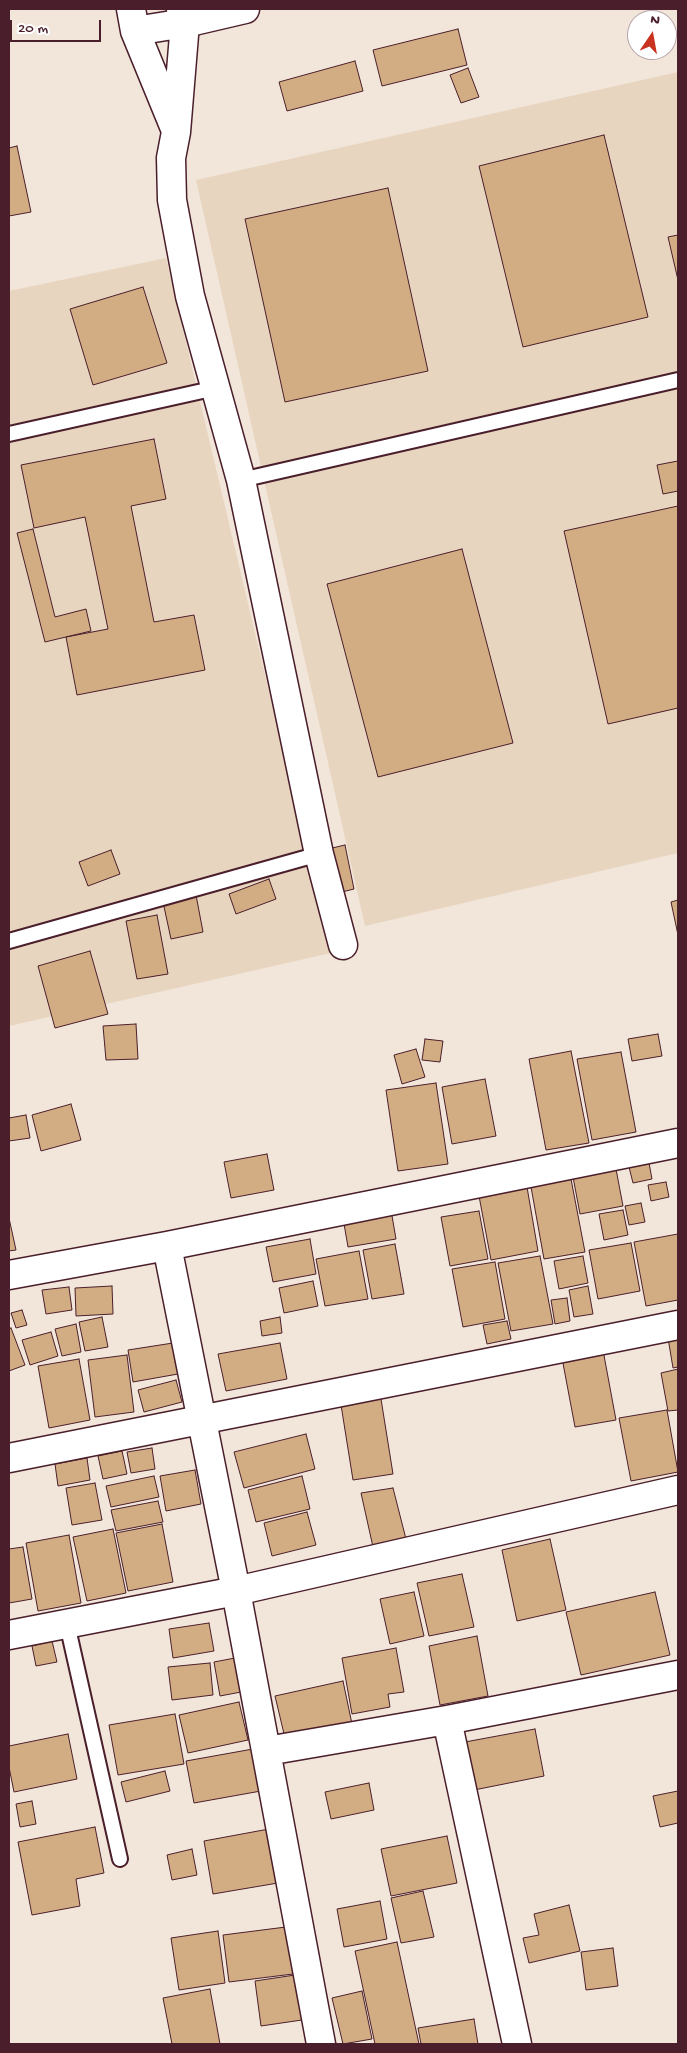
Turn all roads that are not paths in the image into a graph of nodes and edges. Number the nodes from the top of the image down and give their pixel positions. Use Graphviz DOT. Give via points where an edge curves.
graph roads {
  1 [pos="244,9"];
  2 [pos="183,16"];
  3 [pos="133,20"];
  4 [pos="176,132"];
  5 [pos="678,380"];
  6 [pos="216,388"];
  7 [pos="9,434"];
  8 [pos="240,480"];
  9 [pos="319,854"];
  10 [pos="9,941"];
  11 [pos="342,945"];
  12 [pos="677,1149"];
  13 [pos="167,1246"];
  14 [pos="9,1275"];
  15 [pos="678,1326"];
  16 [pos="202,1421"];
  17 [pos="9,1458"];
  18 [pos="678,1490"];
  19 [pos="236,1590"];
  20 [pos="67,1624"];
  21 [pos="9,1635"];
  22 [pos="678,1675"];
  23 [pos="447,1720"];
  24 [pos="266,1751"];
  25 [pos="120,1859"];
  26 [pos="321,2044"];
  27 [pos="518,2044"];
  1 -- 2 [label="street"];
  2 -- 3 [label="street"];
  2 -- 4 [label="street"];
  3 -- 4 [label="street"];
  4 -- 6 [label="street" via="171,158 172,200 190,296"];
  5 -- 8 [label="lane"];
  6 -- 7 [label="lane"];
  6 -- 8 [label="street"];
  8 -- 9 [label="street"];
  9 -- 10 [label="lane"];
  9 -- 11 [label="street"];
  12 -- 13 [label="street"];
  13 -- 14 [label="street"];
  13 -- 16 [label="street"];
  15 -- 16 [label="street"];
  16 -- 17 [label="street"];
  16 -- 19 [label="street"];
  18 -- 19 [label="street"];
  19 -- 20 [label="street"];
  19 -- 24 [label="street"];
  20 -- 21 [label="street"];
  20 -- 25 [label="lane"];
  22 -- 23 [label="street"];
  23 -- 24 [label="street"];
  23 -- 27 [label="street"];
  24 -- 26 [label="street"];
}
